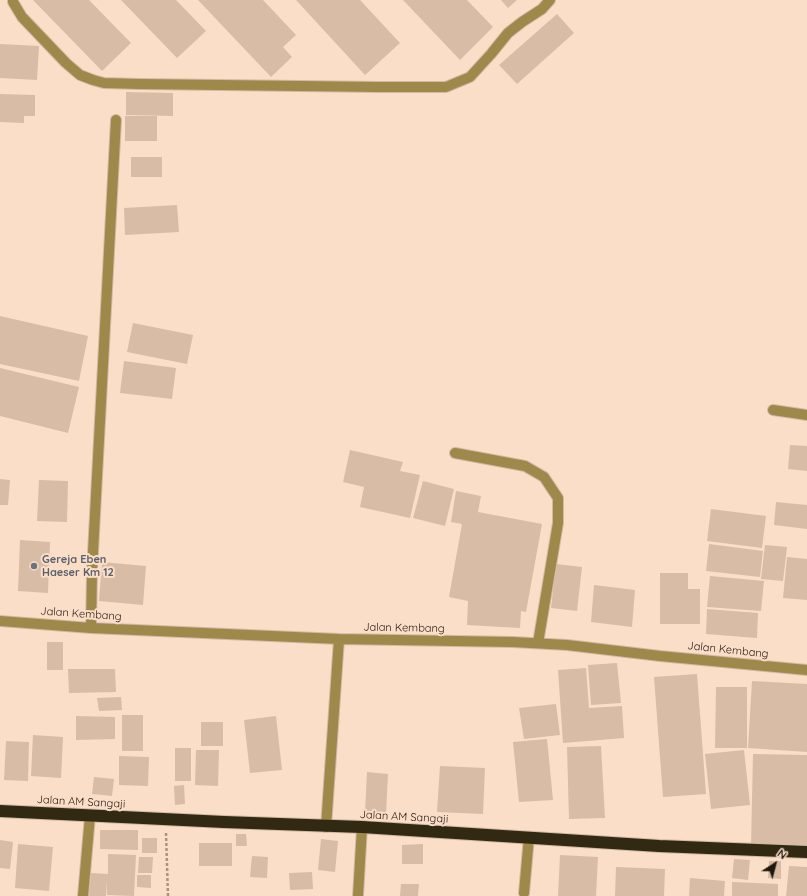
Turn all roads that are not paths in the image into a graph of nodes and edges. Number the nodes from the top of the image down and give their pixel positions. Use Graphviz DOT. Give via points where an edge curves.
graph roads {
  1 [pos="13,0"];
  2 [pos="550,0"];
  3 [pos="116,120"];
  4 [pos="773,410"];
  5 [pos="807,415"];
  6 [pos="456,453"];
  7 [pos="0,621"];
  8 [pos="92,628"];
  9 [pos="339,638"];
  10 [pos="538,643"];
  11 [pos="807,670"];
  12 [pos="0,811"];
  13 [pos="90,816"];
  14 [pos="326,827"];
  15 [pos="362,828"];
  16 [pos="529,837"];
  17 [pos="807,852"];
  18 [pos="524,893"];
  19 [pos="83,896"];
  20 [pos="358,896"];
  1 -- 2 [label="street" via="22,17 80,75 104,83 379,87 446,87 470,77 508,33 542,9"];
  3 -- 8 [label="street" via="92,571"];
  4 -- 5 [label="street"];
  6 -- 10 [label="street" via="525,466 544,477 558,498 558,523"];
  7 -- 8 [label="street, Jalan Kembang"];
  8 -- 9 [label="street, Jalan Kembang"];
  9 -- 10 [label="street, Jalan Kembang"];
  9 -- 14 [label="street"];
  10 -- 11 [label="street, Jalan Kembang"];
  12 -- 13 [label="highway, Jalan AM Sangaji"];
  13 -- 14 [label="highway, Jalan AM Sangaji"];
  13 -- 19 [label="street"];
  14 -- 15 [label="highway, Jalan AM Sangaji"];
  15 -- 16 [label="highway, Jalan AM Sangaji"];
  15 -- 20 [label="street"];
  16 -- 17 [label="highway, Jalan AM Sangaji"];
  16 -- 18 [label="street"];
}
